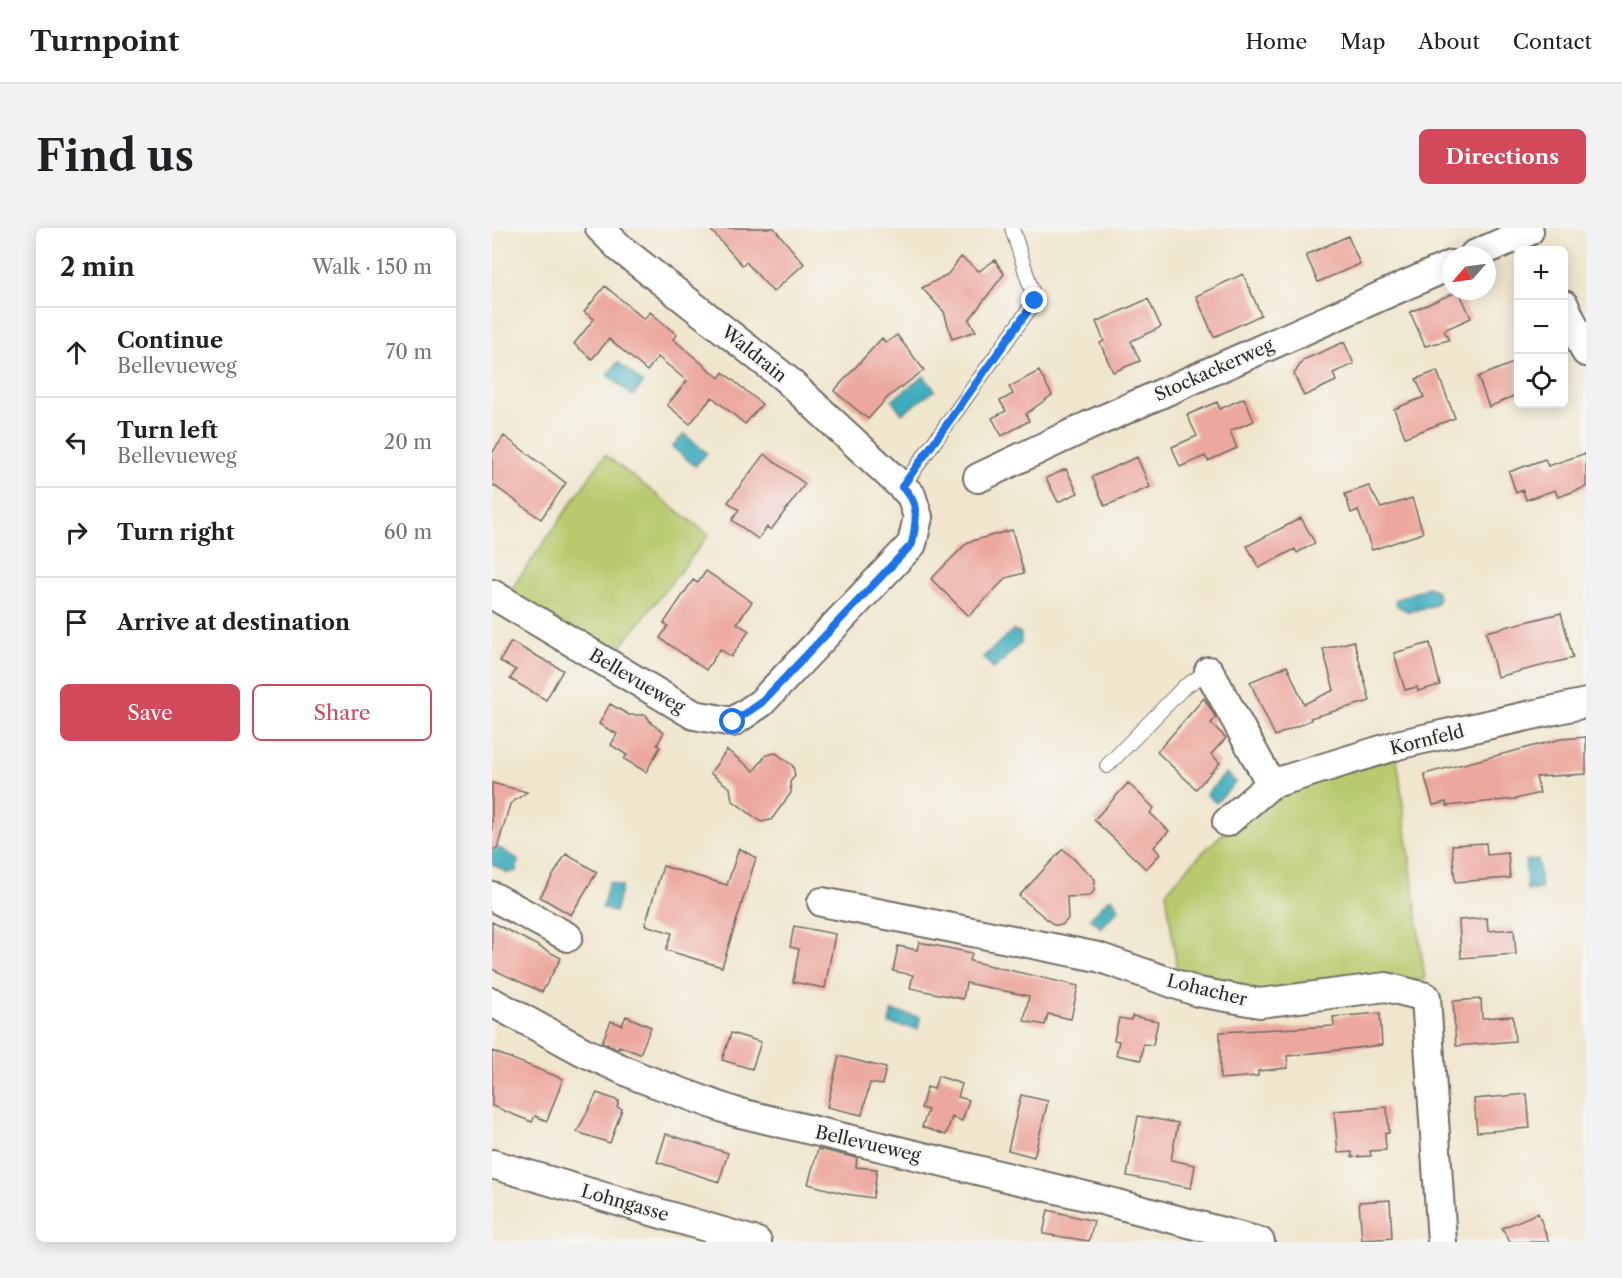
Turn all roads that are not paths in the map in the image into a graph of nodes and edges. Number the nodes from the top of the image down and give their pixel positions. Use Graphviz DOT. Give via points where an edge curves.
graph roads {
  1 [pos="600,228"];
  2 [pos="1012,228"];
  3 [pos="1531,236"];
  4 [pos="1496,248"];
  5 [pos="1442,269"];
  6 [pos="1568,315"];
  7 [pos="1586,352"];
  8 [pos="978,477"];
  9 [pos="902,487"];
  10 [pos="492,594"];
  11 [pos="1209,671"];
  12 [pos="1586,703"];
  13 [pos="1107,766"];
  14 [pos="1271,784"];
  15 [pos="1227,822"];
  16 [pos="492,896"];
  17 [pos="822,902"];
  18 [pos="568,937"];
  19 [pos="492,1002"];
  20 [pos="492,1164"];
  21 [pos="757,1242"];
  22 [pos="1260,1242"];
  23 [pos="1442,1242"];
  1 -- 9 [label="street, Waldrain" via="621,249 784,378"];
  2 -- 9 [label="lane" via="1035,301"];
  3 -- 4 [label="street"];
  5 -- 8 [label="street, Stockackerweg"];
  6 -- 7 [label="street"];
  9 -- 10 [label="street, Bellevueweg" via="911,495 918,517 912,544 761,703 733,722 694,715"];
  11 -- 13 [label="lane" via="1184,687"];
  11 -- 14 [label="street"];
  12 -- 14 [label="street, Kornfeld" via="1401,744"];
  14 -- 15 [label="street, Kornfeld"];
  16 -- 18 [label="street"];
  17 -- 23 [label="street, Lohacher" via="1098,957 1198,992 1260,1003 1386,987 1426,997"];
  19 -- 22 [label="street, Bellevueweg" via="639,1077 732,1111 1079,1194"];
  20 -- 21 [label="street, Lohngasse"];
}
